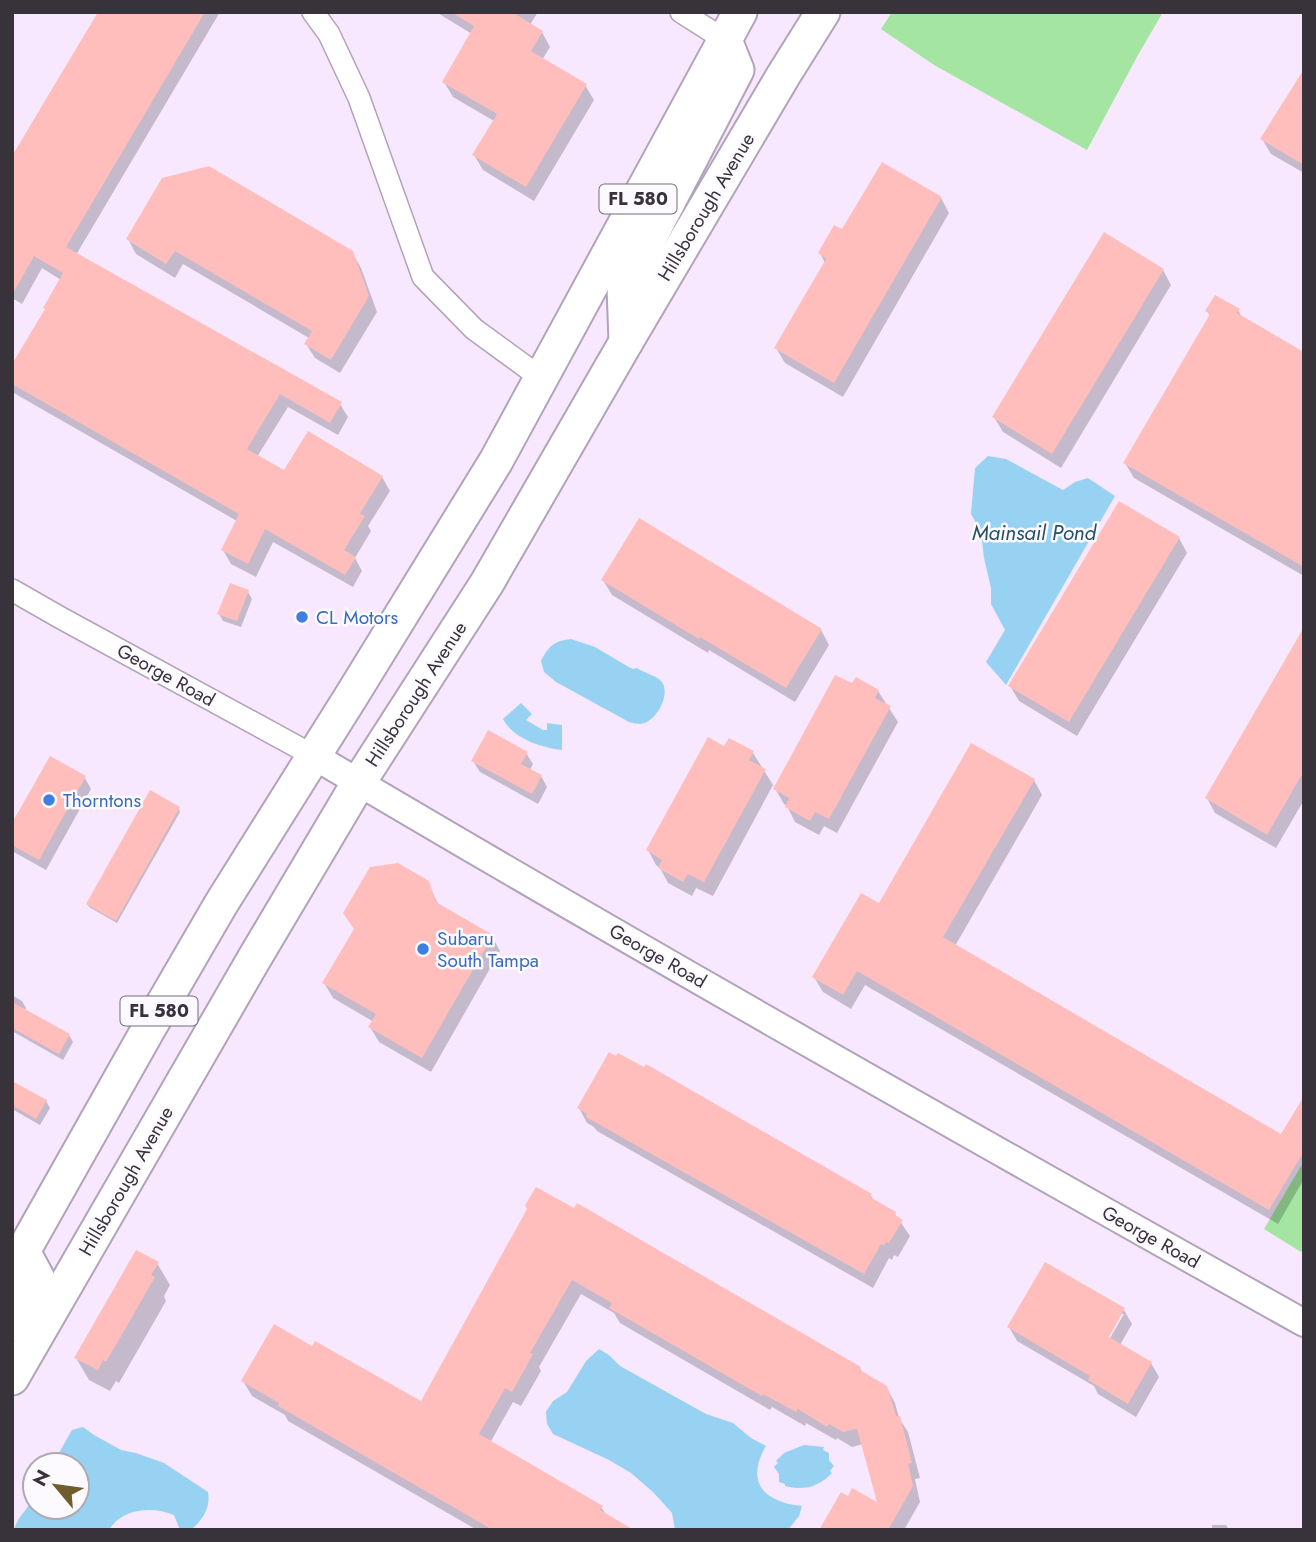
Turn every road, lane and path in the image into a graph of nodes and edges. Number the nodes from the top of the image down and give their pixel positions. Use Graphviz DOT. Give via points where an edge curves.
graph roads {
  1 [pos="313,12"];
  2 [pos="681,12"];
  3 [pos="823,12"];
  4 [pos="732,26"];
  5 [pos="626,342"];
  6 [pos="541,378"];
  7 [pos="12,590"];
  8 [pos="314,756"];
  9 [pos="359,782"];
  10 [pos="18,1261"];
  11 [pos="1304,1323"];
  12 [pos="12,1324"];
  13 [pos="12,1378"];
  1 -- 6 [label="street" via="329,34 359,97 423,277 474,329"];
  2 -- 4 [label="street"];
  3 -- 5 [label="main road, Hillsborough Avenue / FL 580"];
  4 -- 5 [label="main road" via="737,70 624,287"];
  4 -- 6 [label="main road, FL 580"];
  5 -- 9 [label="main road, Hillsborough Avenue / FL 580" via="487,583"];
  6 -- 8 [label="main road, FL 580" via="496,461"];
  7 -- 8 [label="street, George Road"];
  8 -- 9 [label="street, George Road"];
  8 -- 10 [label="main road, FL 580" via="215,915"];
  9 -- 11 [label="street, George Road"];
  9 -- 13 [label="main road, Hillsborough Avenue / FL 580"];
  10 -- 12 [label="main road" via="38,1279"];
}
